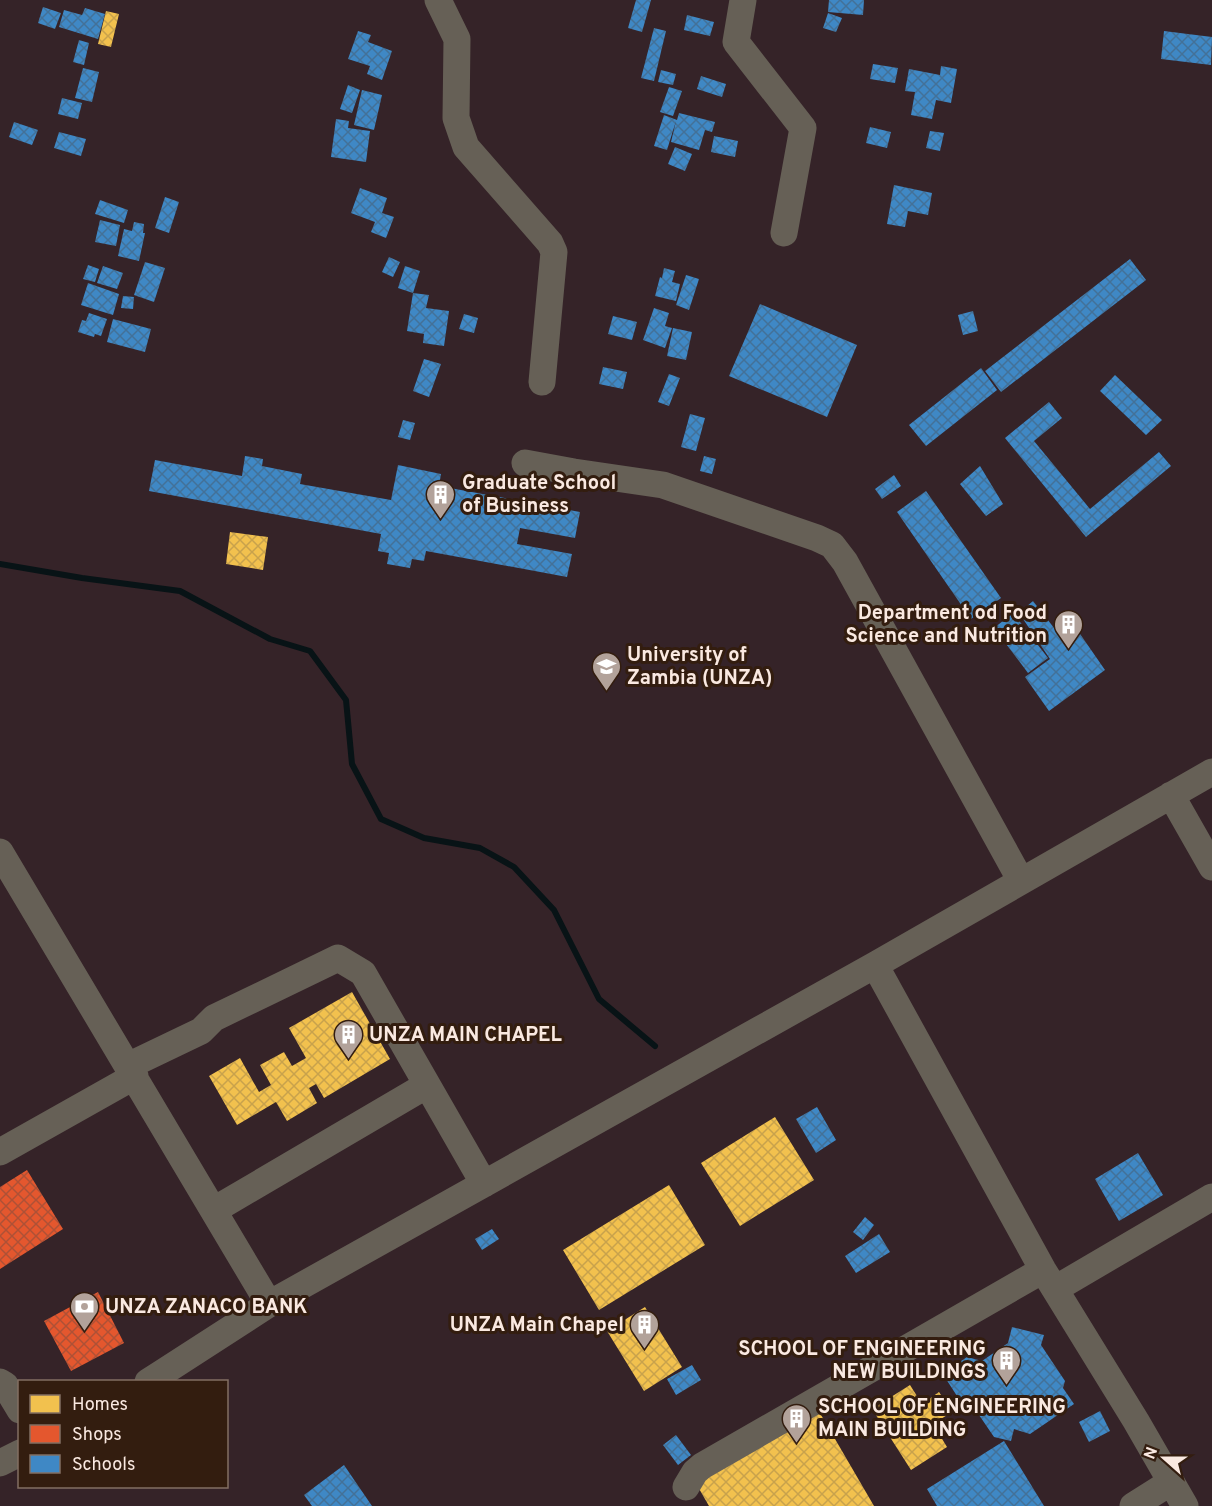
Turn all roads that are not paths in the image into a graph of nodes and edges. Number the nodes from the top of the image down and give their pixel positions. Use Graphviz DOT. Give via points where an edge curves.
graph roads {
  1 [pos="438,0"];
  2 [pos="743,0"];
  3 [pos="784,233"];
  4 [pos="542,382"];
  5 [pos="525,463"];
  6 [pos="1212,772"];
  7 [pos="1172,795"];
  8 [pos="0,852"];
  9 [pos="1212,867"];
  10 [pos="1021,881"];
  11 [pos="875,965"];
  12 [pos="131,1071"];
  13 [pos="427,1085"];
  14 [pos="0,1152"];
  15 [pos="484,1184"];
  16 [pos="1212,1197"];
  17 [pos="214,1210"];
  18 [pos="1049,1280"];
  19 [pos="269,1304"];
  20 [pos="152,1380"];
  21 [pos="0,1382"];
  22 [pos="18,1407"];
  23 [pos="18,1453"];
  24 [pos="0,1463"];
  25 [pos="1171,1482"];
  26 [pos="686,1486"];
  27 [pos="1133,1506"];
  28 [pos="1185,1506"];
  1 -- 4 [label="street" via="457,39 456,118 466,147 554,252"];
  2 -- 3 [label="street" via="736,42 803,129"];
  5 -- 10 [label="street" via="663,485 832,545"];
  6 -- 7 [label="street"];
  7 -- 9 [label="street"];
  7 -- 10 [label="street"];
  8 -- 12 [label="street"];
  10 -- 11 [label="street"];
  11 -- 15 [label="street"];
  11 -- 18 [label="street"];
  12 -- 13 [label="street" via="201,1031 214,1018 338,958 363,973"];
  12 -- 14 [label="street"];
  12 -- 17 [label="street"];
  13 -- 15 [label="street"];
  13 -- 17 [label="street"];
  15 -- 19 [label="street"];
  16 -- 18 [label="street"];
  17 -- 19 [label="street"];
  18 -- 25 [label="street"];
  18 -- 26 [label="street" via="702,1466"];
  19 -- 20 [label="street"];
  21 -- 22 [label="street"];
  23 -- 24 [label="street"];
  25 -- 27 [label="street"];
  25 -- 28 [label="street"];
}
